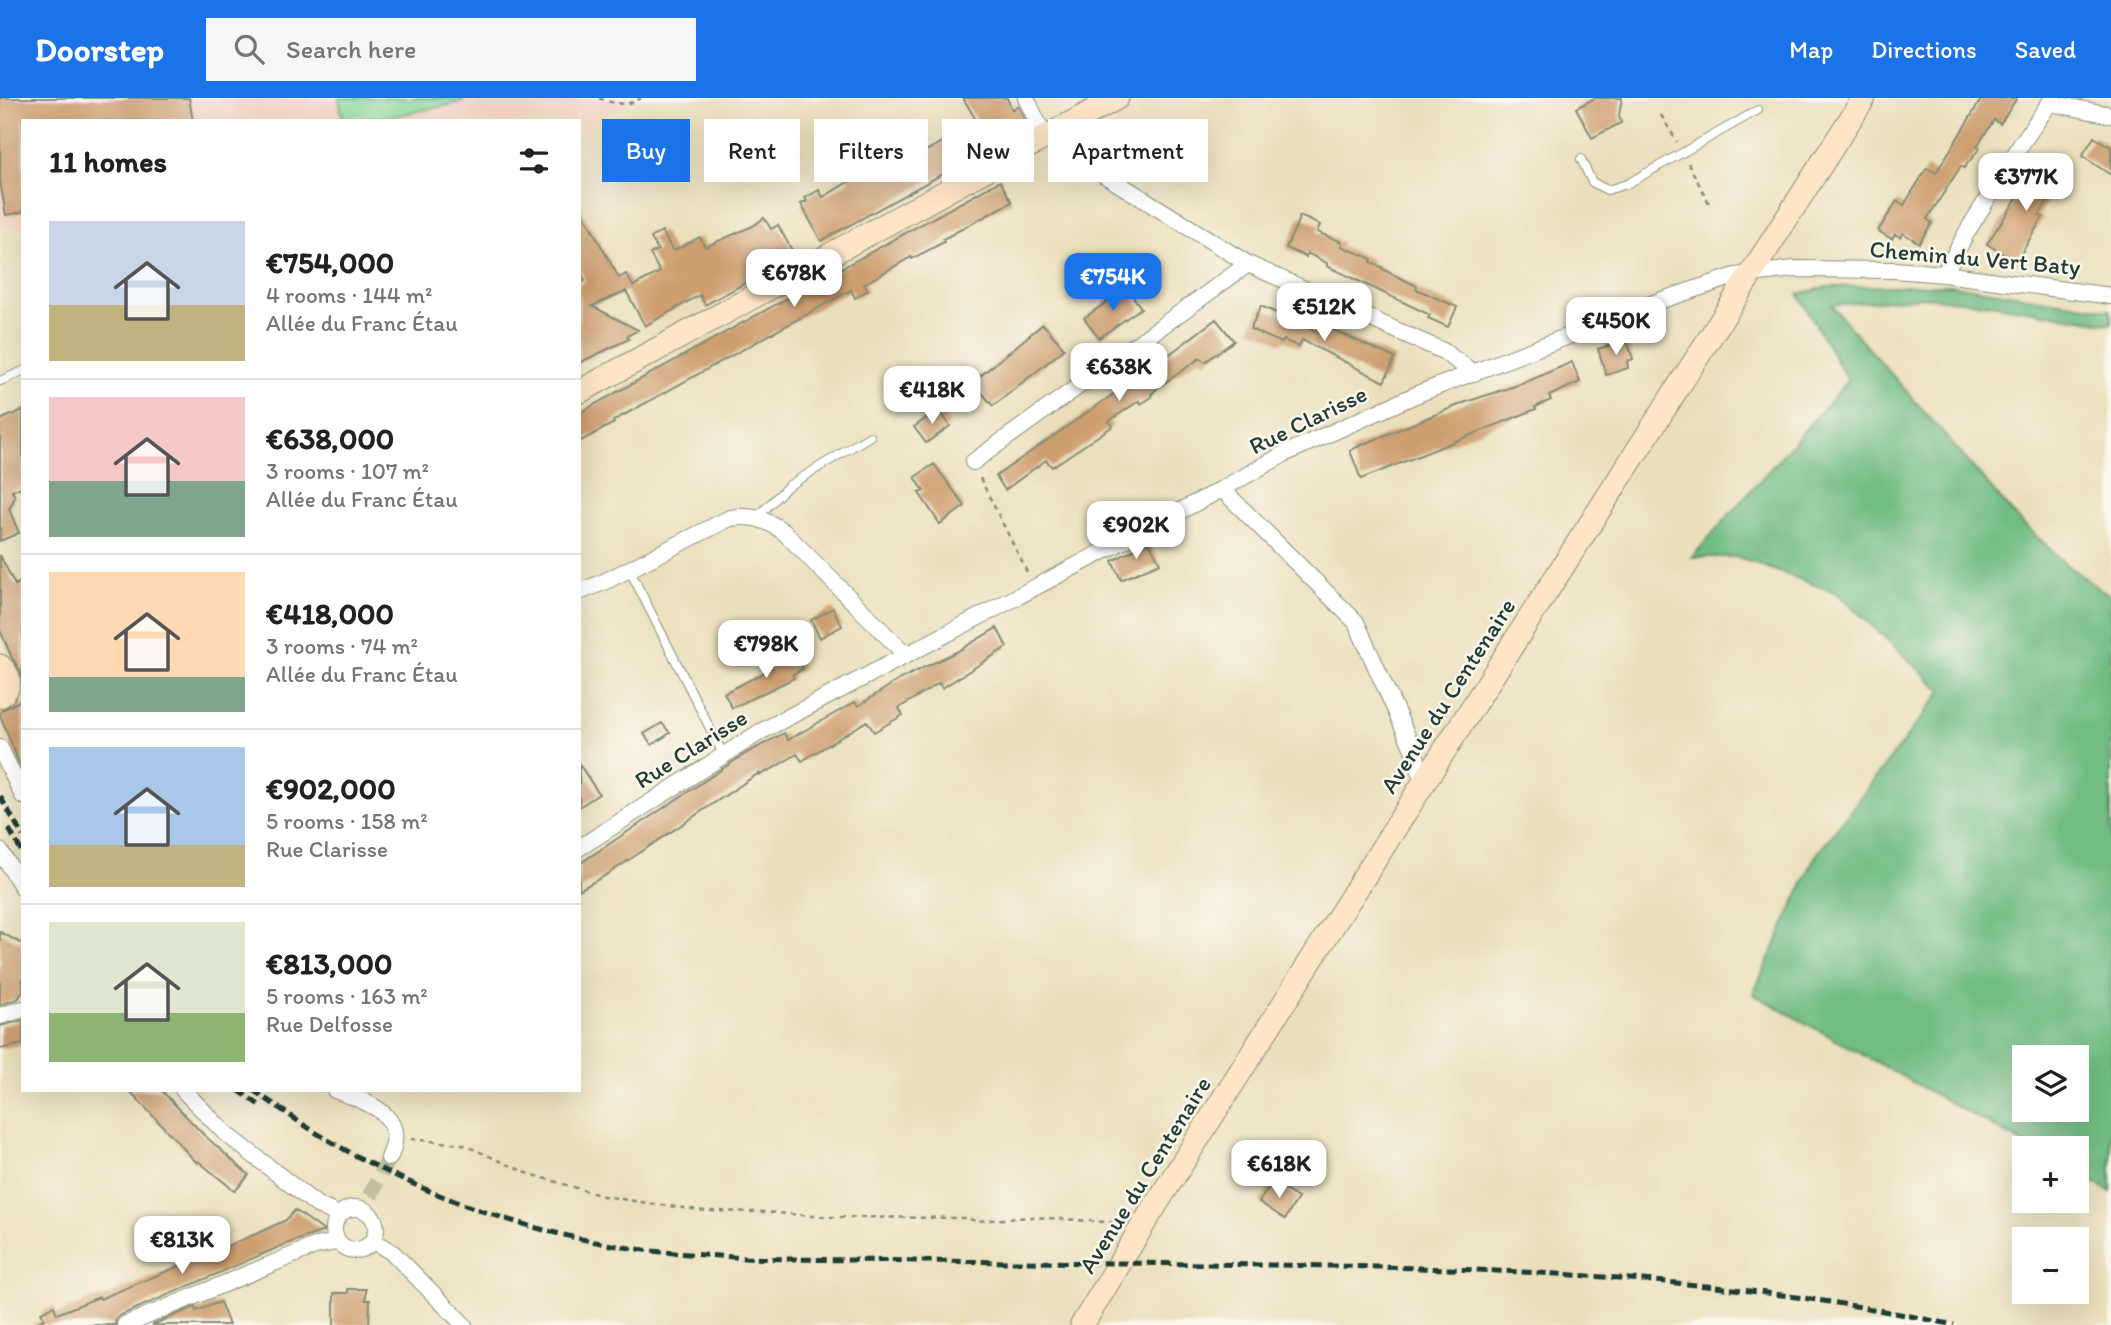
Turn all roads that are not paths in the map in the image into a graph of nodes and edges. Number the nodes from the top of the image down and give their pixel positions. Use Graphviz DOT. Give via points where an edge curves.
graph roads {
  1 [pos="1026,98"];
  2 [pos="1117,98"];
  3 [pos="1864,98"];
  4 [pos="2052,100"];
  5 [pos="1758,110"];
  6 [pos="2111,115"];
  7 [pos="1045,138"];
  8 [pos="1581,159"];
  9 [pos="1248,264"];
  10 [pos="1751,273"];
  11 [pos="1944,274"];
  12 [pos="2111,296"];
  13 [pos="21,372"];
  14 [pos="1474,373"];
  15 [pos="0,381"];
  16 [pos="581,391"];
  17 [pos="870,436"];
  18 [pos="972,462"];
  19 [pos="1222,489"];
  20 [pos="757,517"];
  21 [pos="629,569"];
  22 [pos="581,591"];
  23 [pos="906,655"];
  24 [pos="0,748"];
  25 [pos="723,754"];
  26 [pos="1423,784"];
  27 [pos="21,792"];
  28 [pos="581,847"];
  29 [pos="0,851"];
  30 [pos="21,885"];
  31 [pos="21,1010"];
  32 [pos="0,1016"];
  33 [pos="185,1092"];
  34 [pos="340,1092"];
  35 [pos="389,1158"];
  36 [pos="339,1215"];
  37 [pos="373,1241"];
  38 [pos="337,1242"];
  39 [pos="125,1325"];
  40 [pos="464,1325"];
  41 [pos="1082,1325"];
  1 -- 7 [label="street"];
  2 -- 7 [label="main road"];
  3 -- 10 [label="main road, Avenue du Centenaire"];
  4 -- 6 [label="street"];
  4 -- 11 [label="street"];
  5 -- 8 [label="lane" via="1627,184 1607,190 1592,182"];
  7 -- 9 [label="street"];
  7 -- 16 [label="main road"];
  9 -- 14 [label="street" via="1443,351"];
  9 -- 18 [label="street"];
  10 -- 11 [label="street, Chemin du Vert Baty" via="1794,269"];
  10 -- 14 [label="street, Rue Clarisse" via="1662,300"];
  10 -- 26 [label="main road, Avenue du Centenaire"];
  11 -- 12 [label="street, Chemin du Vert Baty"];
  13 -- 15 [label="lane"];
  14 -- 19 [label="street, Rue Clarisse" via="1346,424"];
  17 -- 20 [label="lane" via="788,486"];
  19 -- 23 [label="street, Rue Clarisse"];
  19 -- 26 [label="street" via="1356,622 1416,756"];
  20 -- 21 [label="street" via="730,518"];
  20 -- 23 [label="street" via="784,532"];
  21 -- 22 [label="street"];
  21 -- 25 [label="lane"];
  23 -- 25 [label="street, Rue Clarisse"];
  24 -- 27 [label="street"];
  25 -- 28 [label="street, Rue Clarisse"];
  26 -- 41 [label="main road, Avenue du Centenaire"];
  29 -- 30 [label="street"];
  31 -- 32 [label="street"];
  33 -- 36 [label="street" via="224,1132 317,1205"];
  34 -- 35 [label="street" via="381,1109 392,1125"];
  36 -- 37 [label="street" via="367,1203 376,1227"];
  36 -- 38 [label="street" via="333,1228"];
  37 -- 38 [label="street" via="355,1251"];
  37 -- 40 [label="street" via="393,1253"];
  38 -- 39 [label="street" via="315,1246"];
}
